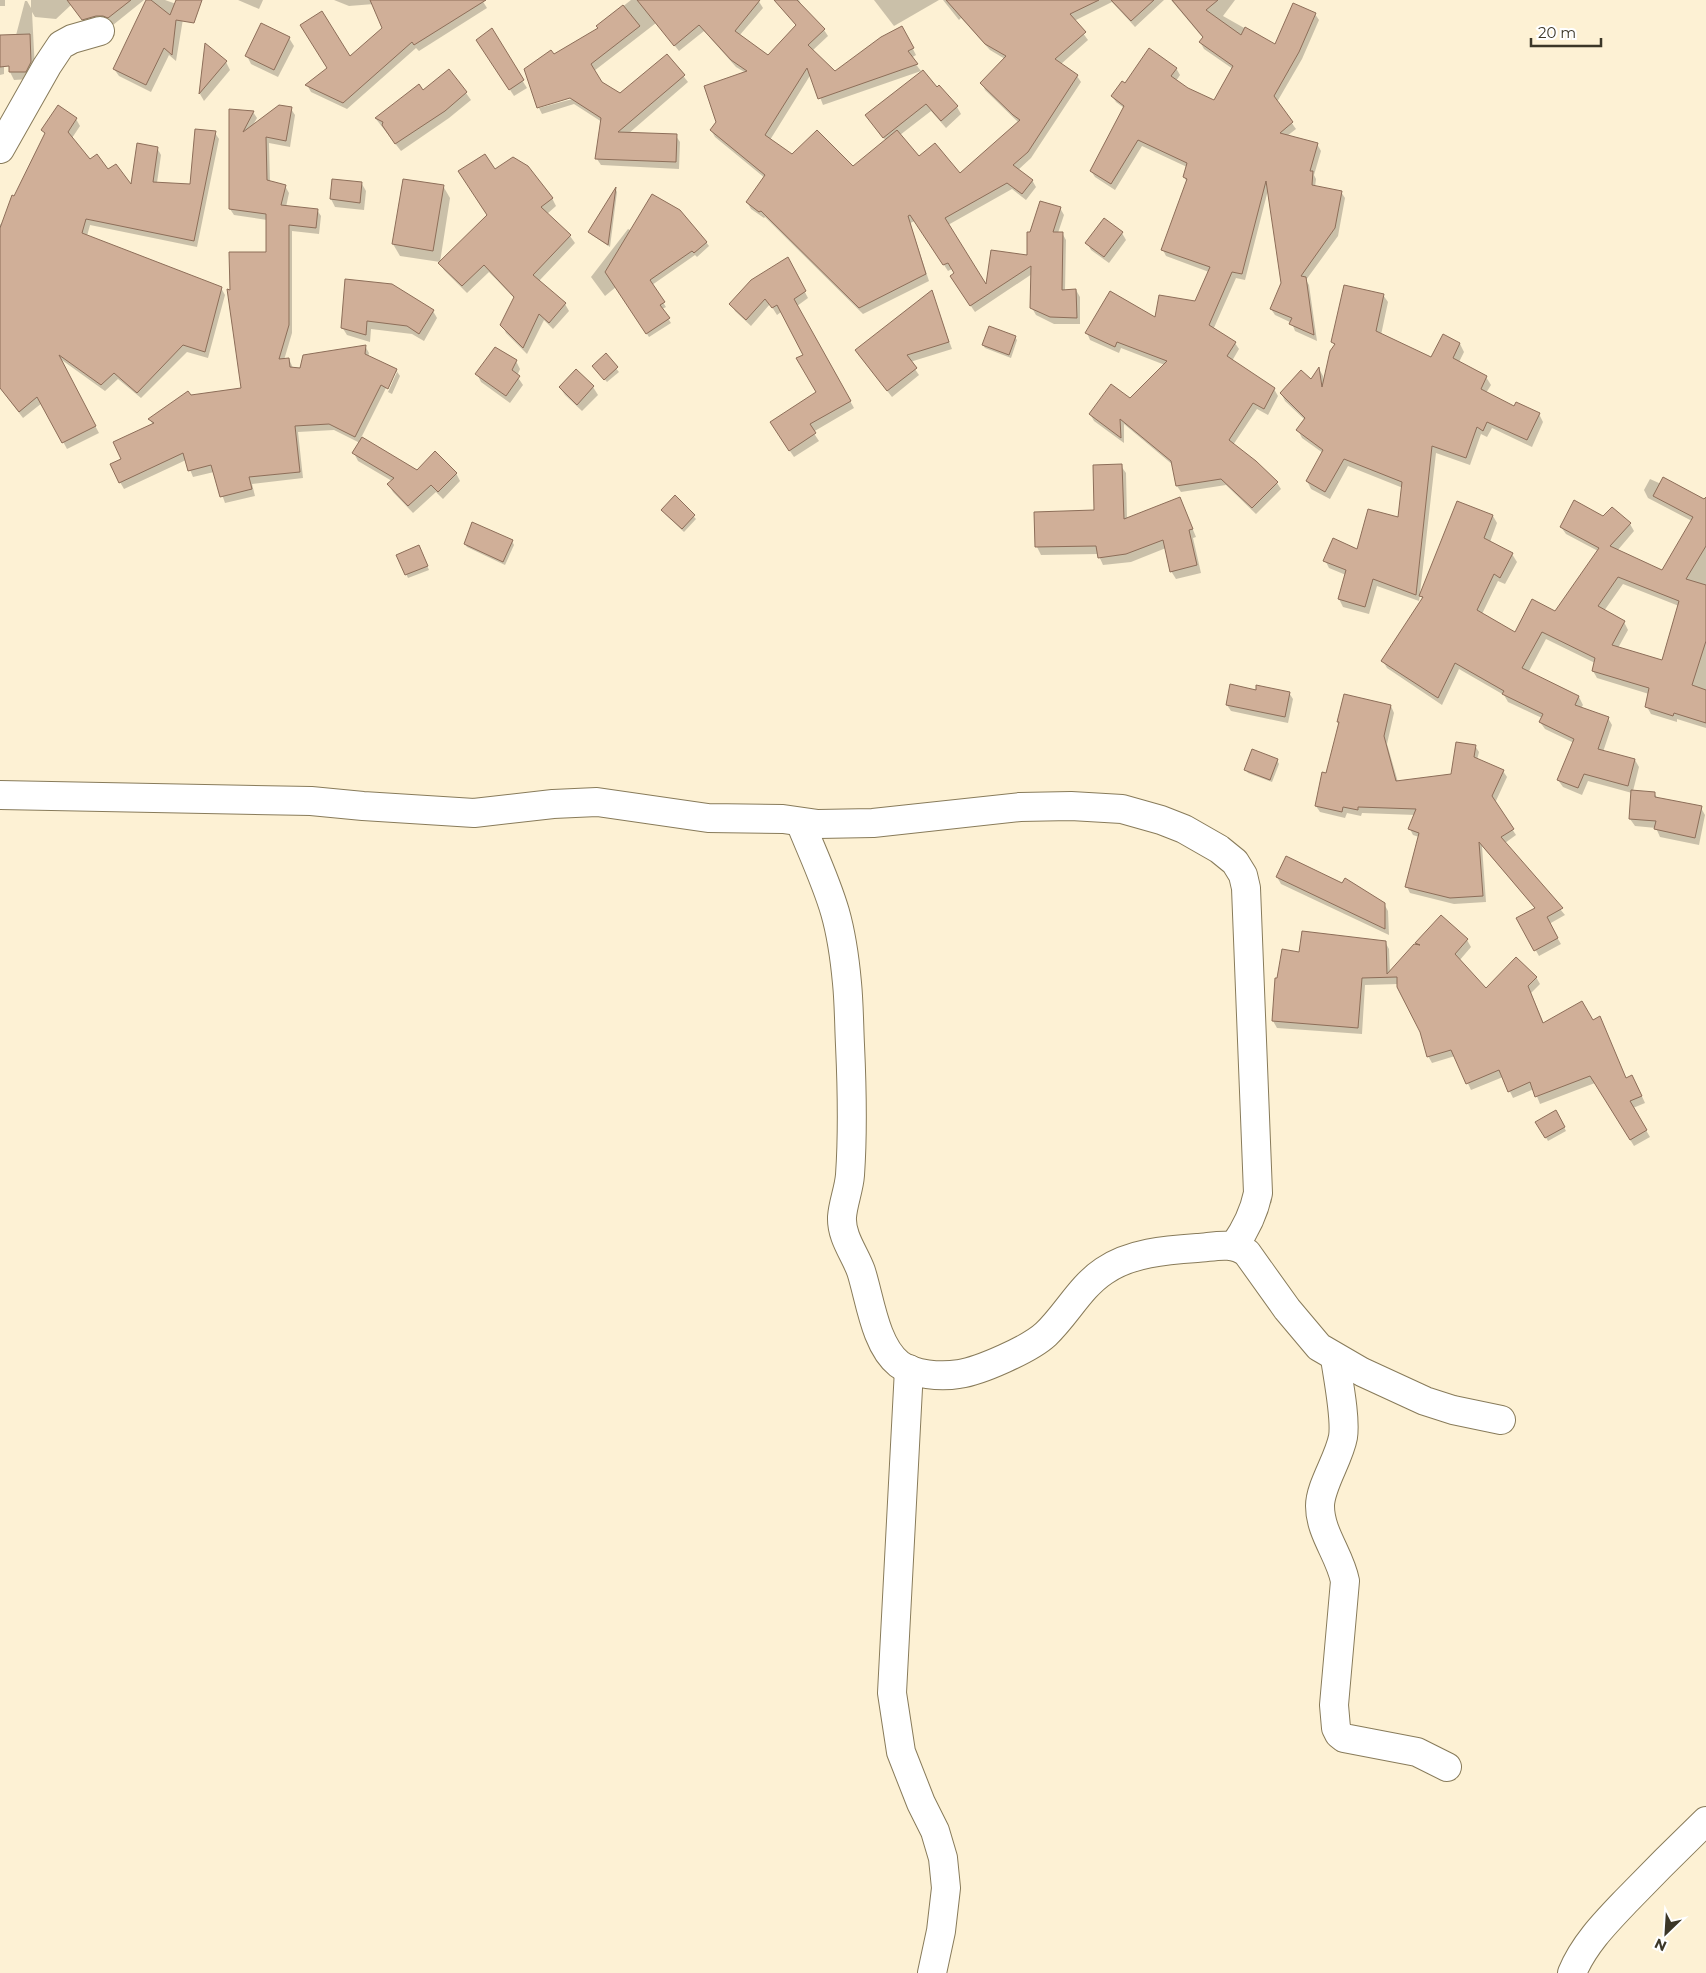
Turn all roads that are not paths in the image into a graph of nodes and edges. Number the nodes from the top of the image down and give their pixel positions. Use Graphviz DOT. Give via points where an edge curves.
graph roads {
  1 [pos="100,31"];
  2 [pos="0,149"];
  3 [pos="0,795"];
  4 [pos="800,822"];
  5 [pos="1234,1246"];
  6 [pos="1335,1358"];
  7 [pos="908,1369"];
  8 [pos="1502,1420"];
  9 [pos="1447,1767"];
  10 [pos="1706,1820"];
  11 [pos="1580,1969"];
  12 [pos="932,1973"];
  1 -- 2 [label="street" via="61,45"];
  3 -- 4 [label="street" via="311,801 474,813 597,802 708,818"];
  4 -- 5 [label="street" via="873,822 1040,806 1122,809 1184,829 1220,849 1235,862 1246,888 1258,1193 1249,1223"];
  4 -- 7 [label="street" via="836,914 847,982 852,1106 850,1175 842,1217 844,1231 879,1333 889,1354"];
  5 -- 6 [label="street" via="1251,1257 1307,1335"];
  5 -- 7 [label="street" via="1168,1250 1124,1261 1092,1280 1045,1335 1029,1346 961,1374 942,1375"];
  6 -- 8 [label="street" via="1425,1401"];
  6 -- 9 [label="street" via="1343,1437 1320,1504 1322,1525 1343,1568 1345,1581 1334,1705 1336,1728 1344,1738 1417,1752"];
  7 -- 12 [label="street" via="892,1693 901,1752 920,1803 935,1831 943,1858 946,1888"];
  10 -- 11 [label="street" via="1600,1928"];
}
